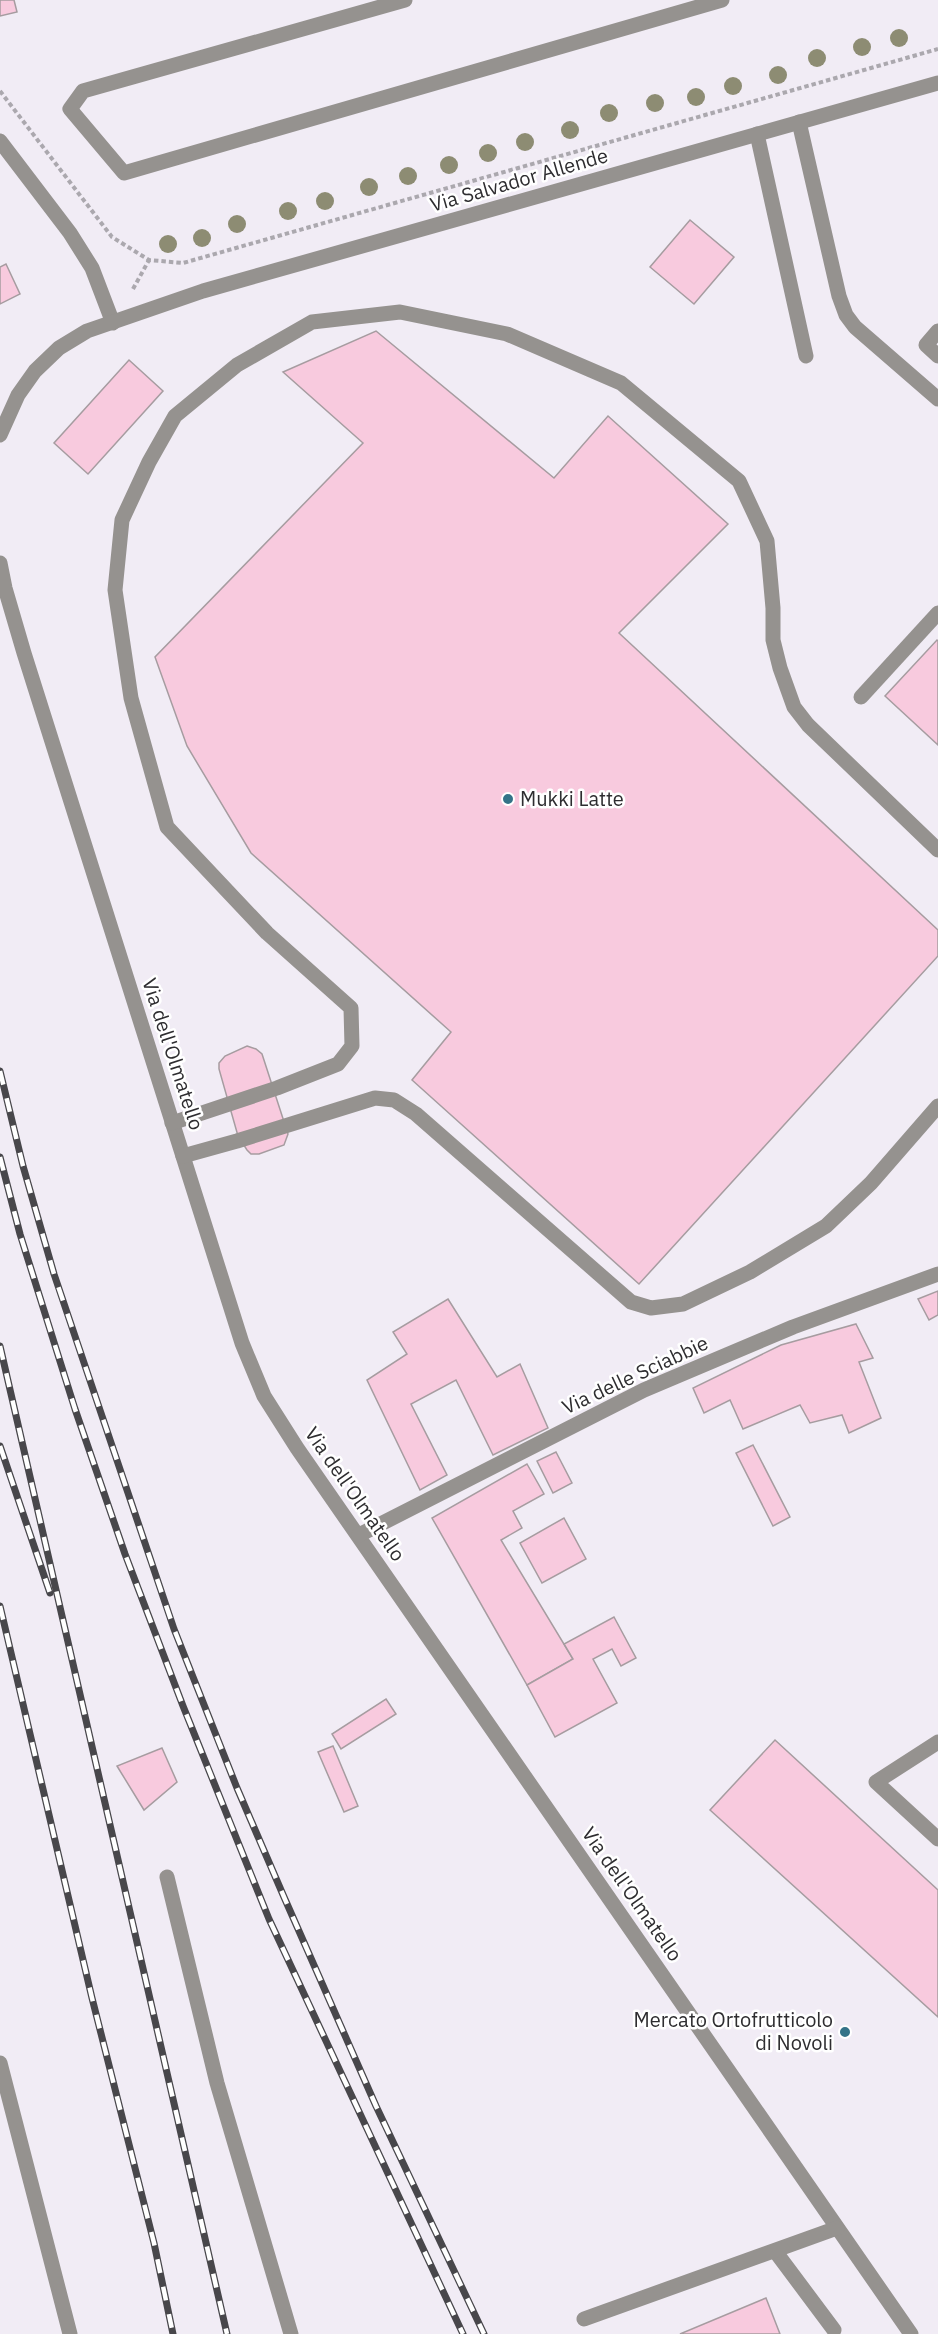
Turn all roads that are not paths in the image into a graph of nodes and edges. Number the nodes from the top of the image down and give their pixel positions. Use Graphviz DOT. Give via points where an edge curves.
graph roads {
  1 [pos="405,0"];
  2 [pos="722,0"];
  3 [pos="938,82"];
  4 [pos="799,122"];
  5 [pos="757,134"];
  6 [pos="0,141"];
  7 [pos="113,323"];
  8 [pos="938,331"];
  9 [pos="806,356"];
  10 [pos="938,356"];
  11 [pos="938,399"];
  12 [pos="0,435"];
  13 [pos="0,562"];
  14 [pos="937,616"];
  15 [pos="861,697"];
  16 [pos="938,850"];
  17 [pos="938,1106"];
  18 [pos="172,1123"];
  19 [pos="183,1155"];
  20 [pos="938,1274"];
  21 [pos="359,1535"];
  22 [pos="938,1742"];
  23 [pos="938,1839"];
  24 [pos="167,1877"];
  25 [pos="0,2063"];
  26 [pos="837,2228"];
  27 [pos="775,2251"];
  28 [pos="584,2319"];
  29 [pos="834,2330"];
  30 [pos="70,2334"];
  31 [pos="291,2334"];
  32 [pos="911,2334"];
  1 -- 2 [label="street" via="83,91 70,109 124,174"];
  3 -- 4 [label="street, Via Salvador Allende"];
  4 -- 5 [label="street, Via Salvador Allende"];
  4 -- 11 [label="street" via="846,315"];
  5 -- 7 [label="street, Via Salvador Allende" via="203,291"];
  5 -- 9 [label="street"];
  6 -- 7 [label="street" via="93,268"];
  7 -- 12 [label="street" via="87,331 59,348 35,370 18,395"];
  8 -- 10 [label="street" via="926,345"];
  13 -- 18 [label="street, Via dell'Olmatello" via="21,642"];
  14 -- 15 [label="street"];
  16 -- 18 [label="street" via="794,707 773,640 767,541 738,481 621,383 507,334 400,312 312,322 237,365 175,416 122,520 115,590 131,698 168,827 267,933 351,1008 352,1046 330,1068"];
  17 -- 19 [label="street" via="871,1183 826,1226 750,1272 682,1304 651,1308 631,1302 416,1114 394,1100 375,1098"];
  18 -- 19 [label="street, Via dell'Olmatello"];
  19 -- 21 [label="street, Via dell'Olmatello" via="242,1343 264,1396"];
  20 -- 21 [label="street, Via delle Sciabbie" via="794,1327 644,1390"];
  21 -- 26 [label="street, Via dell'Olmatello"];
  22 -- 23 [label="street" via="876,1782"];
  24 -- 31 [label="street" via="217,2084"];
  25 -- 30 [label="street"];
  26 -- 27 [label="street"];
  26 -- 32 [label="street, Via dell'Olmatello"];
  27 -- 28 [label="street"];
  27 -- 29 [label="street"];
}
